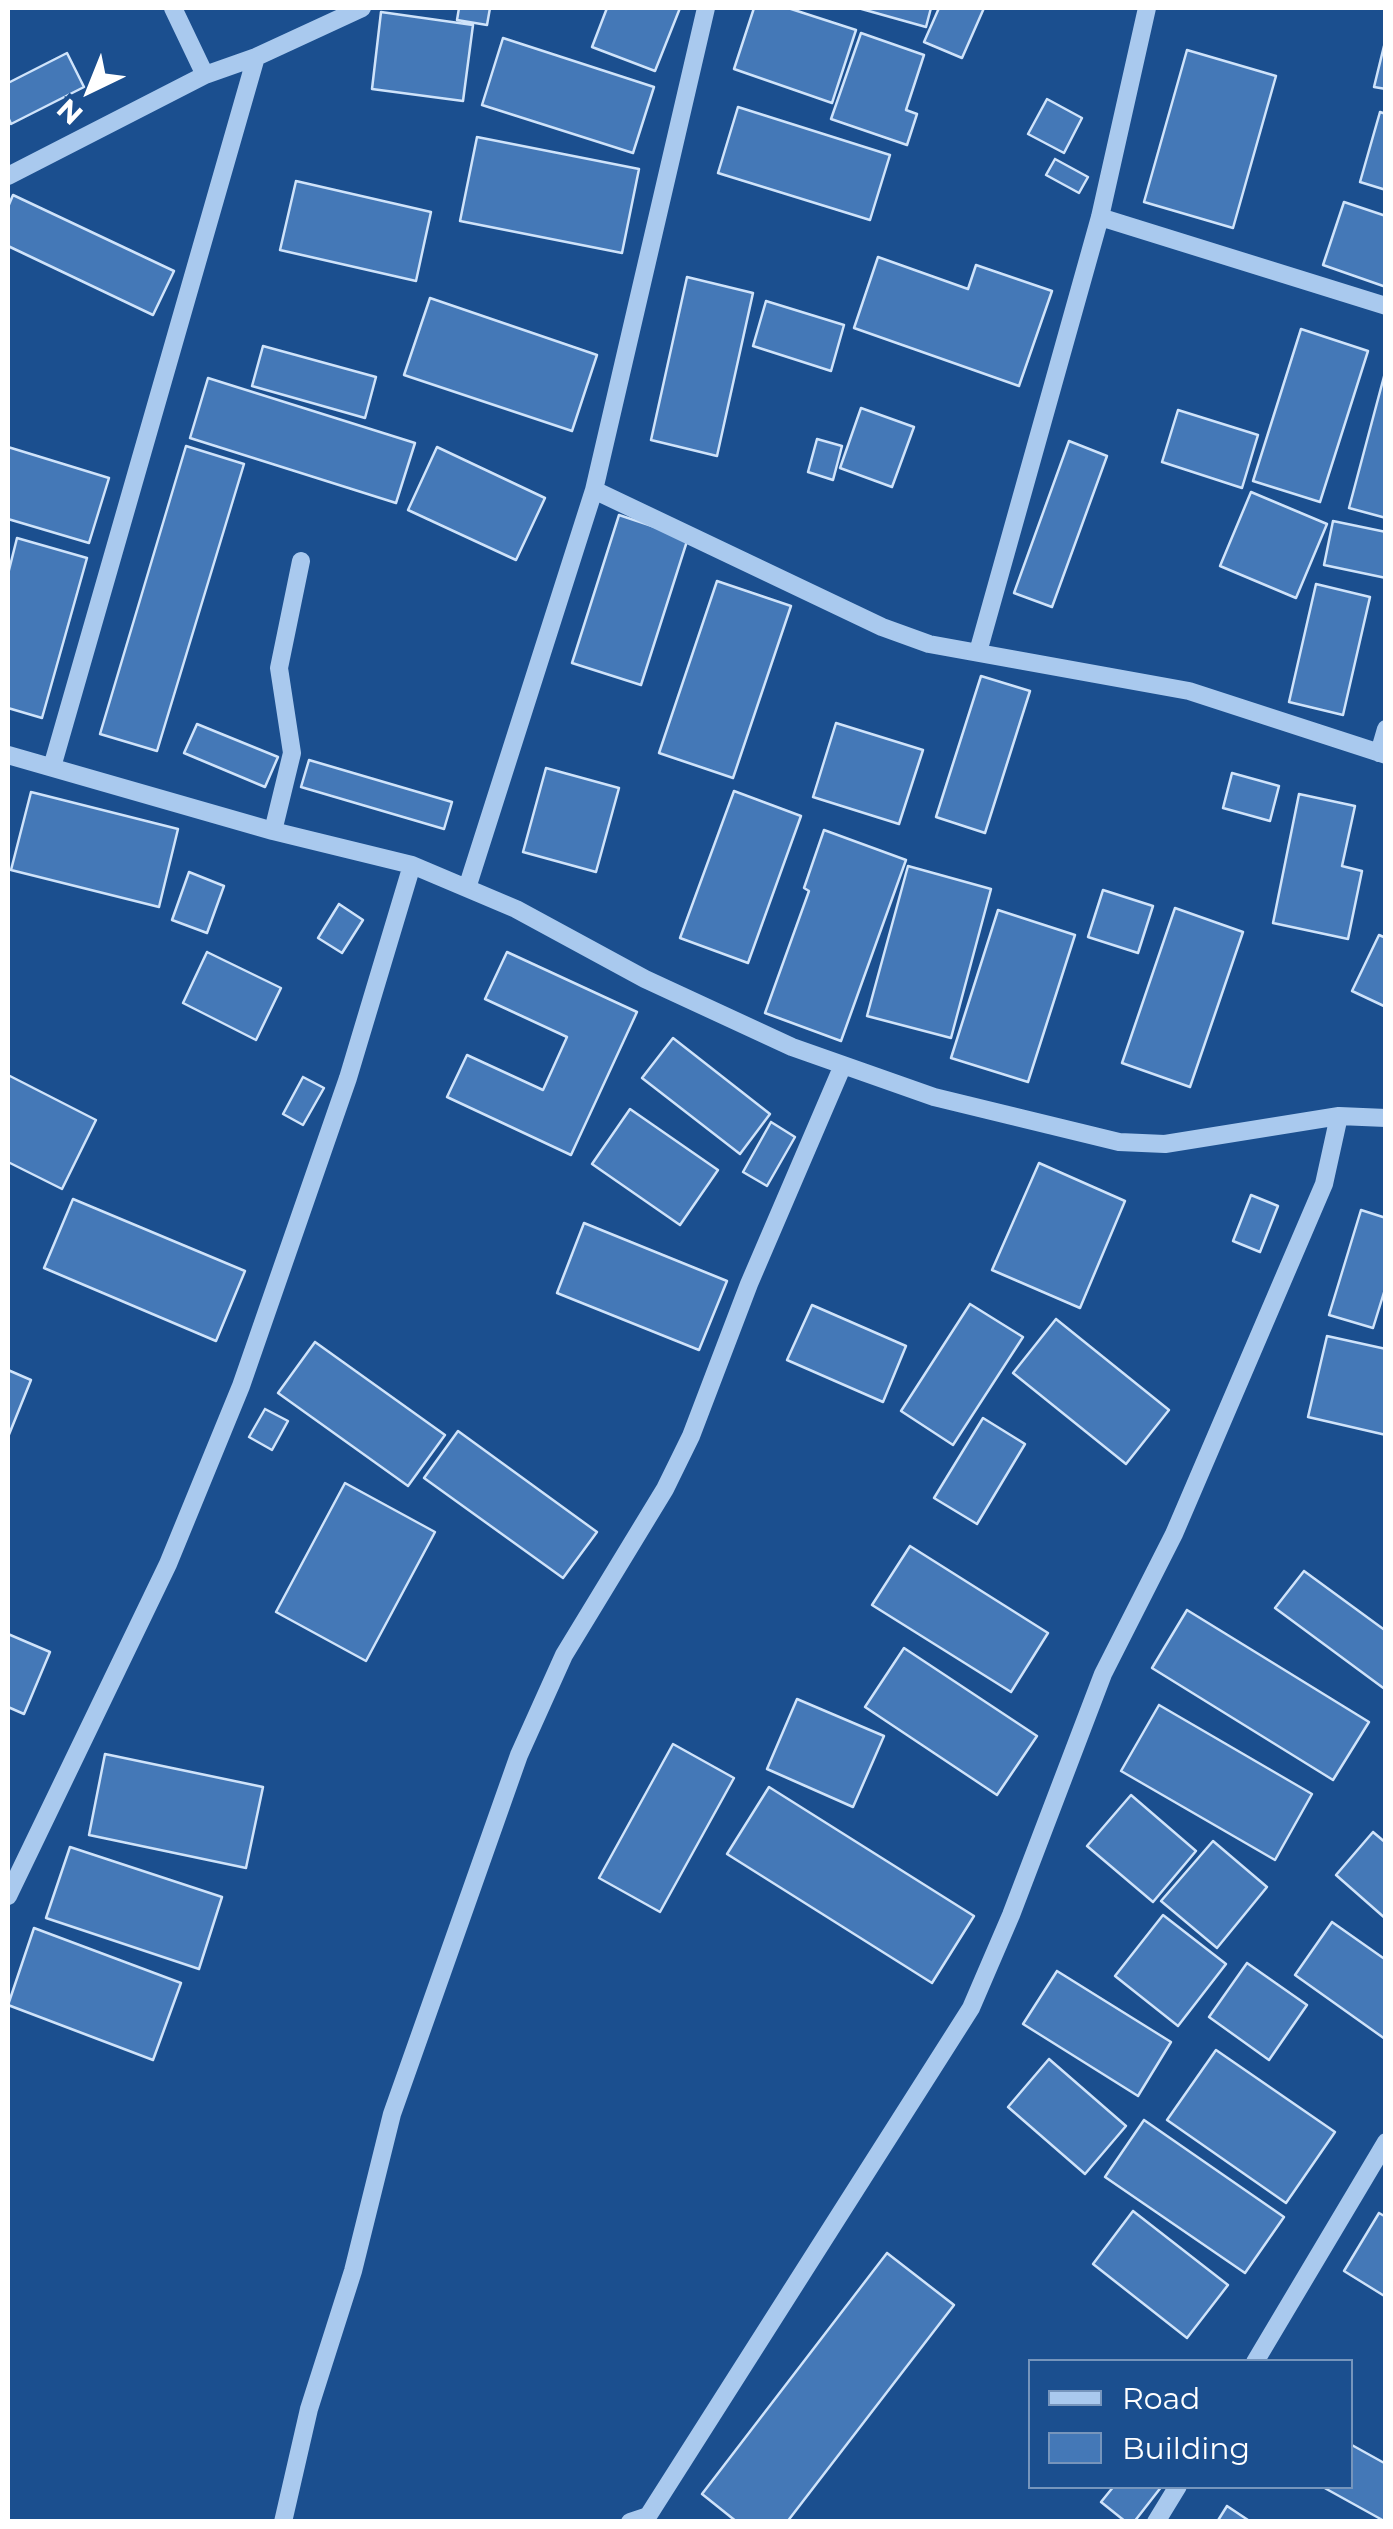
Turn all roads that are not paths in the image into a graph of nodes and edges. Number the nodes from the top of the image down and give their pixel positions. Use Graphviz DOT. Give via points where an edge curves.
graph roads {
  1 [pos="173,8"];
  2 [pos="362,8"];
  3 [pos="706,8"];
  4 [pos="1147,8"];
  5 [pos="256,57"];
  6 [pos="205,76"];
  7 [pos="8,176"];
  8 [pos="1100,217"];
  9 [pos="1386,306"];
  10 [pos="594,490"];
  11 [pos="301,561"];
  12 [pos="978,652"];
  13 [pos="1386,729"];
  14 [pos="1382,754"];
  15 [pos="8,755"];
  16 [pos="52,767"];
  17 [pos="273,832"];
  18 [pos="412,865"];
  19 [pos="467,888"];
  20 [pos="843,1065"];
  21 [pos="1339,1116"];
  22 [pos="1386,1118"];
  23 [pos="8,1896"];
  24 [pos="1386,2142"];
  25 [pos="1256,2359"];
  26 [pos="1176,2489"];
  27 [pos="641,2520"];
  28 [pos="283,2522"];
  29 [pos="1156,2522"];
  1 -- 6 [label="street"];
  2 -- 5 [label="street"];
  3 -- 10 [label="street"];
  4 -- 8 [label="street"];
  5 -- 6 [label="street"];
  5 -- 16 [label="street"];
  6 -- 7 [label="street"];
  8 -- 9 [label="street"];
  8 -- 12 [label="street"];
  10 -- 12 [label="street" via="882,628"];
  10 -- 19 [label="street"];
  11 -- 17 [label="street" via="279,668 292,752"];
  12 -- 14 [label="street" via="1188,691"];
  13 -- 14 [label="street"];
  15 -- 16 [label="street"];
  16 -- 17 [label="street"];
  17 -- 18 [label="street"];
  18 -- 19 [label="street"];
  18 -- 23 [label="street" via="348,1078 241,1386 168,1564"];
  19 -- 20 [label="street" via="645,979"];
  20 -- 21 [label="street" via="934,1097 1119,1142 1166,1144"];
  20 -- 28 [label="street" via="691,1436 564,1654 519,1754 392,2114"];
  21 -- 22 [label="street"];
  21 -- 27 [label="street" via="1324,1184 1174,1534 1102,1674 970,2008"];
  24 -- 25 [label="street"];
  26 -- 29 [label="street"];
}
